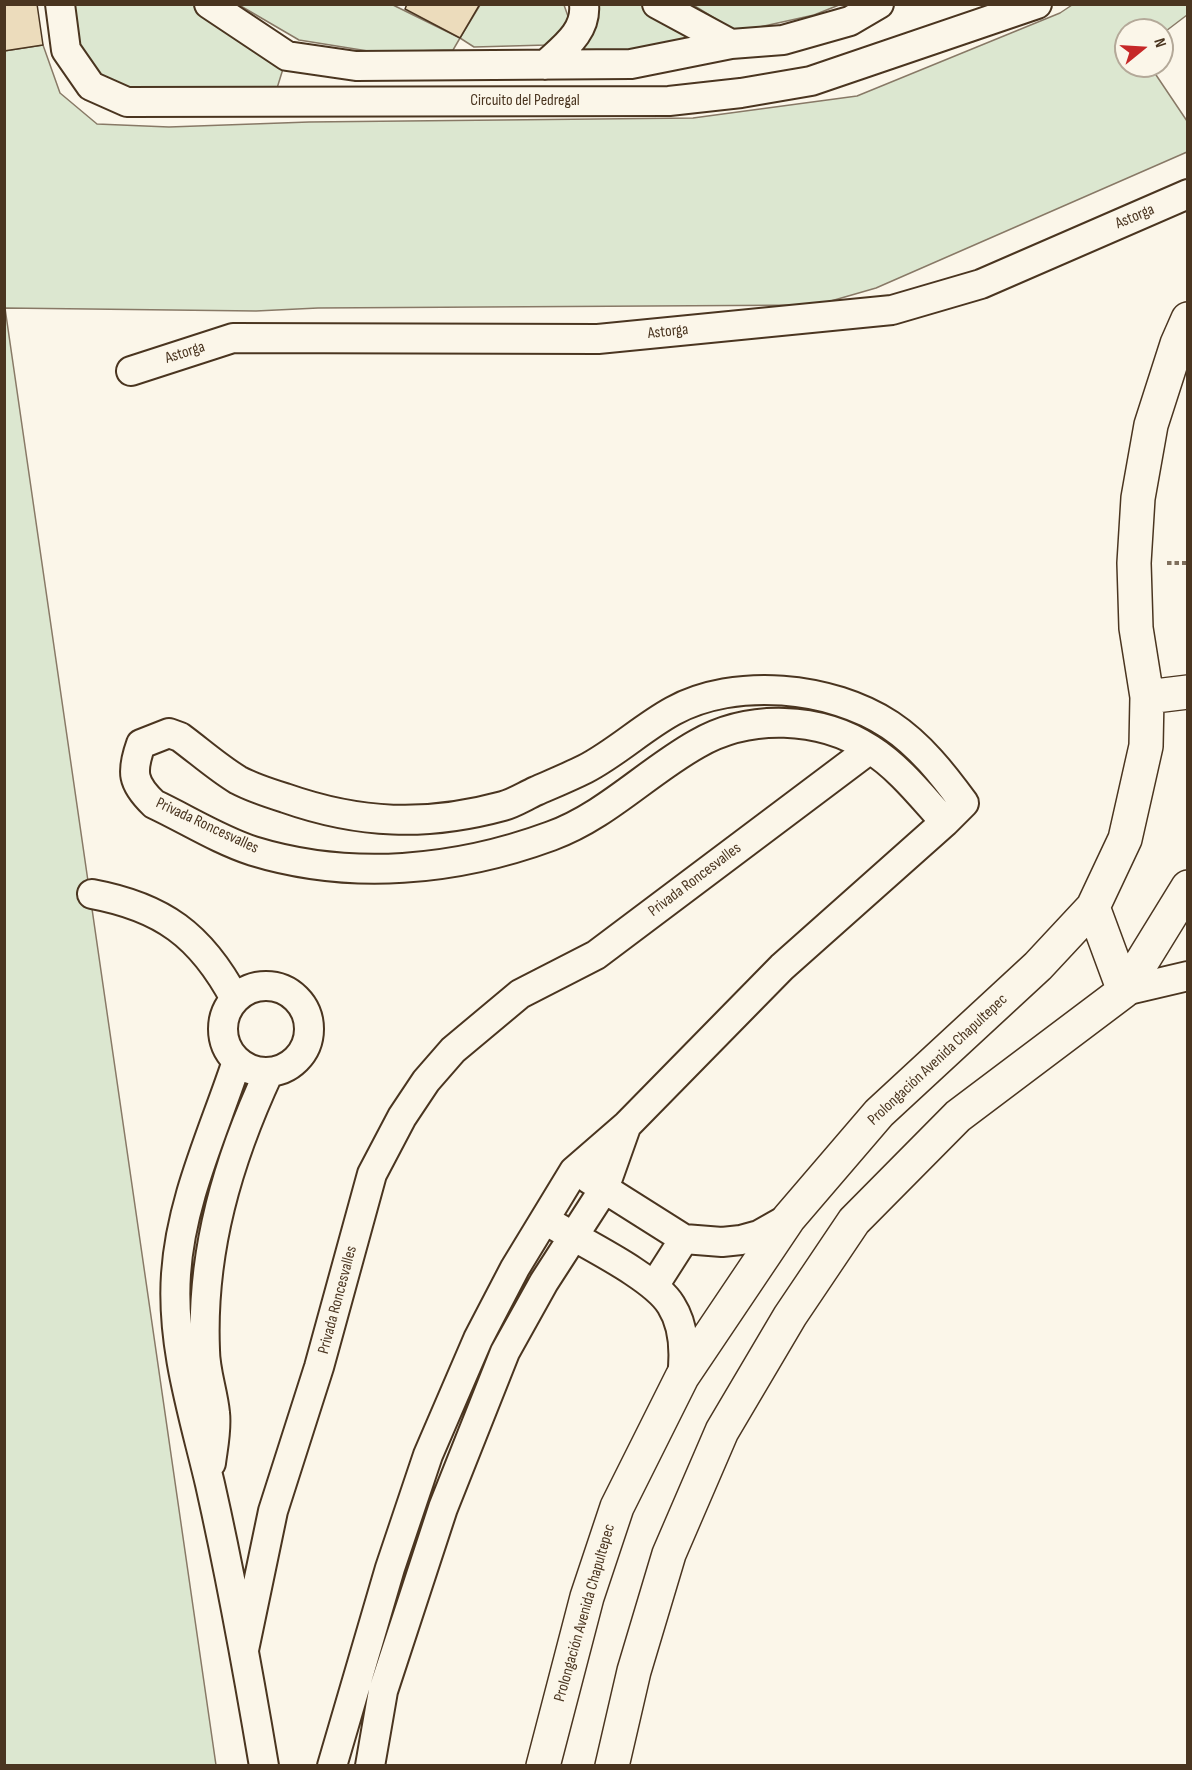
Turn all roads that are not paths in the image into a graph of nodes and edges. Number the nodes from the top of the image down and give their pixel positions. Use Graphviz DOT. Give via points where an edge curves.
graph roads {
  1 [pos="60,4"];
  2 [pos="209,4"];
  3 [pos="584,4"];
  4 [pos="657,4"];
  5 [pos="879,4"];
  6 [pos="1037,4"];
  7 [pos="731,44"];
  8 [pos="545,65"];
  9 [pos="1188,194"];
  10 [pos="1188,319"];
  11 [pos="131,371"];
  12 [pos="1188,692"];
  13 [pos="1147,697"];
  14 [pos="870,749"];
  15 [pos="955,813"];
  16 [pos="1188,887"];
  17 [pos="92,894"];
  18 [pos="1093,908"];
  19 [pos="1188,976"];
  20 [pos="1124,991"];
  21 [pos="235,999"];
  22 [pos="237,1061"];
  23 [pos="269,1072"];
  24 [pos="627,1125"];
  25 [pos="574,1171"];
  26 [pos="604,1189"];
  27 [pos="789,1218"];
  28 [pos="544,1220"];
  29 [pos="573,1237"];
  30 [pos="684,1239"];
  31 [pos="654,1286"];
  32 [pos="682,1377"];
  33 [pos="209,1483"];
  34 [pos="244,1650"];
  35 [pos="264,1766"];
  36 [pos="332,1766"];
  37 [pos="370,1766"];
  38 [pos="543,1766"];
  39 [pos="612,1766"];
  1 -- 6 [label="street, Circuito del Pedregal" via="66,50 72,59 91,86 127,102 690,98 811,81"];
  2 -- 8 [label="street" via="287,56 357,66"];
  3 -- 8 [label="street" via="585,14 575,36"];
  4 -- 7 [label="street"];
  5 -- 7 [label="street" via="850,21 783,40"];
  7 -- 8 [label="street" via="631,64"];
  9 -- 11 [label="street, Astorga" via="981,284 892,310 598,339 233,338"];
  10 -- 13 [label="street, Prolongación Avenida Chapultepec" via="1151,425 1137,498 1136,628"];
  12 -- 13 [label="street"];
  13 -- 18 [label="street, Prolongación Avenida Chapultepec" via="1146,746 1138,793 1125,839"];
  14 -- 15 [label="street, Privada Roncesvalles"];
  14 -- 15 [label="street, Privada Roncesvalles" via="839,735 795,723 741,728 698,743 584,821 553,836 431,866 363,870 252,850 154,804 143,794 133,765 141,744 169,733 238,780 319,810 366,820 451,817 505,805 586,768 674,710 752,689 776,689 835,701 890,725 944,774"];
  14 -- 34 [label="street, Privada Roncesvalles" via="596,955 520,994 453,1050 426,1081 372,1174 319,1367 273,1511"];
  15 -- 24 [label="street" via="782,967"];
  16 -- 20 [label="street"];
  17 -- 21 [label="street" via="152,910 178,926 208,955"];
  18 -- 20 [label="street"];
  18 -- 27 [label="street, Prolongación Avenida Chapultepec" via="1038,966 879,1113"];
  19 -- 20 [label="street"];
  20 -- 39 [label="street" via="958,1116 854,1221 789,1316 722,1431 669,1554 634,1671"];
  21 -- 22 [label="street" via="225,1013 223,1030 227,1047"];
  21 -- 23 [label="street" via="247,990 276,987 301,1004 309,1033 304,1047 296,1060"];
  22 -- 23 [label="street" via="252,1070"];
  22 -- 33 [label="street, Privada Roncesvalles" via="193,1184 176,1274 177,1322 186,1386"];
  23 -- 33 [label="street, Privada Roncesvalles" via="238,1142 212,1239 205,1306 205,1352 216,1415"];
  24 -- 25 [label="street"];
  24 -- 26 [label="street"];
  25 -- 26 [label="street"];
  25 -- 28 [label="street"];
  26 -- 29 [label="street"];
  26 -- 30 [label="street"];
  27 -- 30 [label="street" via="741,1240"];
  27 -- 32 [label="street, Prolongación Avenida Chapultepec"];
  28 -- 29 [label="street"];
  28 -- 36 [label="street" via="478,1339 428,1455"];
  29 -- 31 [label="street"];
  29 -- 37 [label="street" via="506,1352 443,1508 383,1691"];
  30 -- 31 [label="street"];
  31 -- 32 [label="street" via="671,1305 681,1328 685,1352"];
  32 -- 38 [label="street, Prolongación Avenida Chapultepec" via="617,1507 587,1597"];
  33 -- 34 [label="street, Privada Roncesvalles"];
  34 -- 35 [label="street, Privada Roncesvalles"];
}
